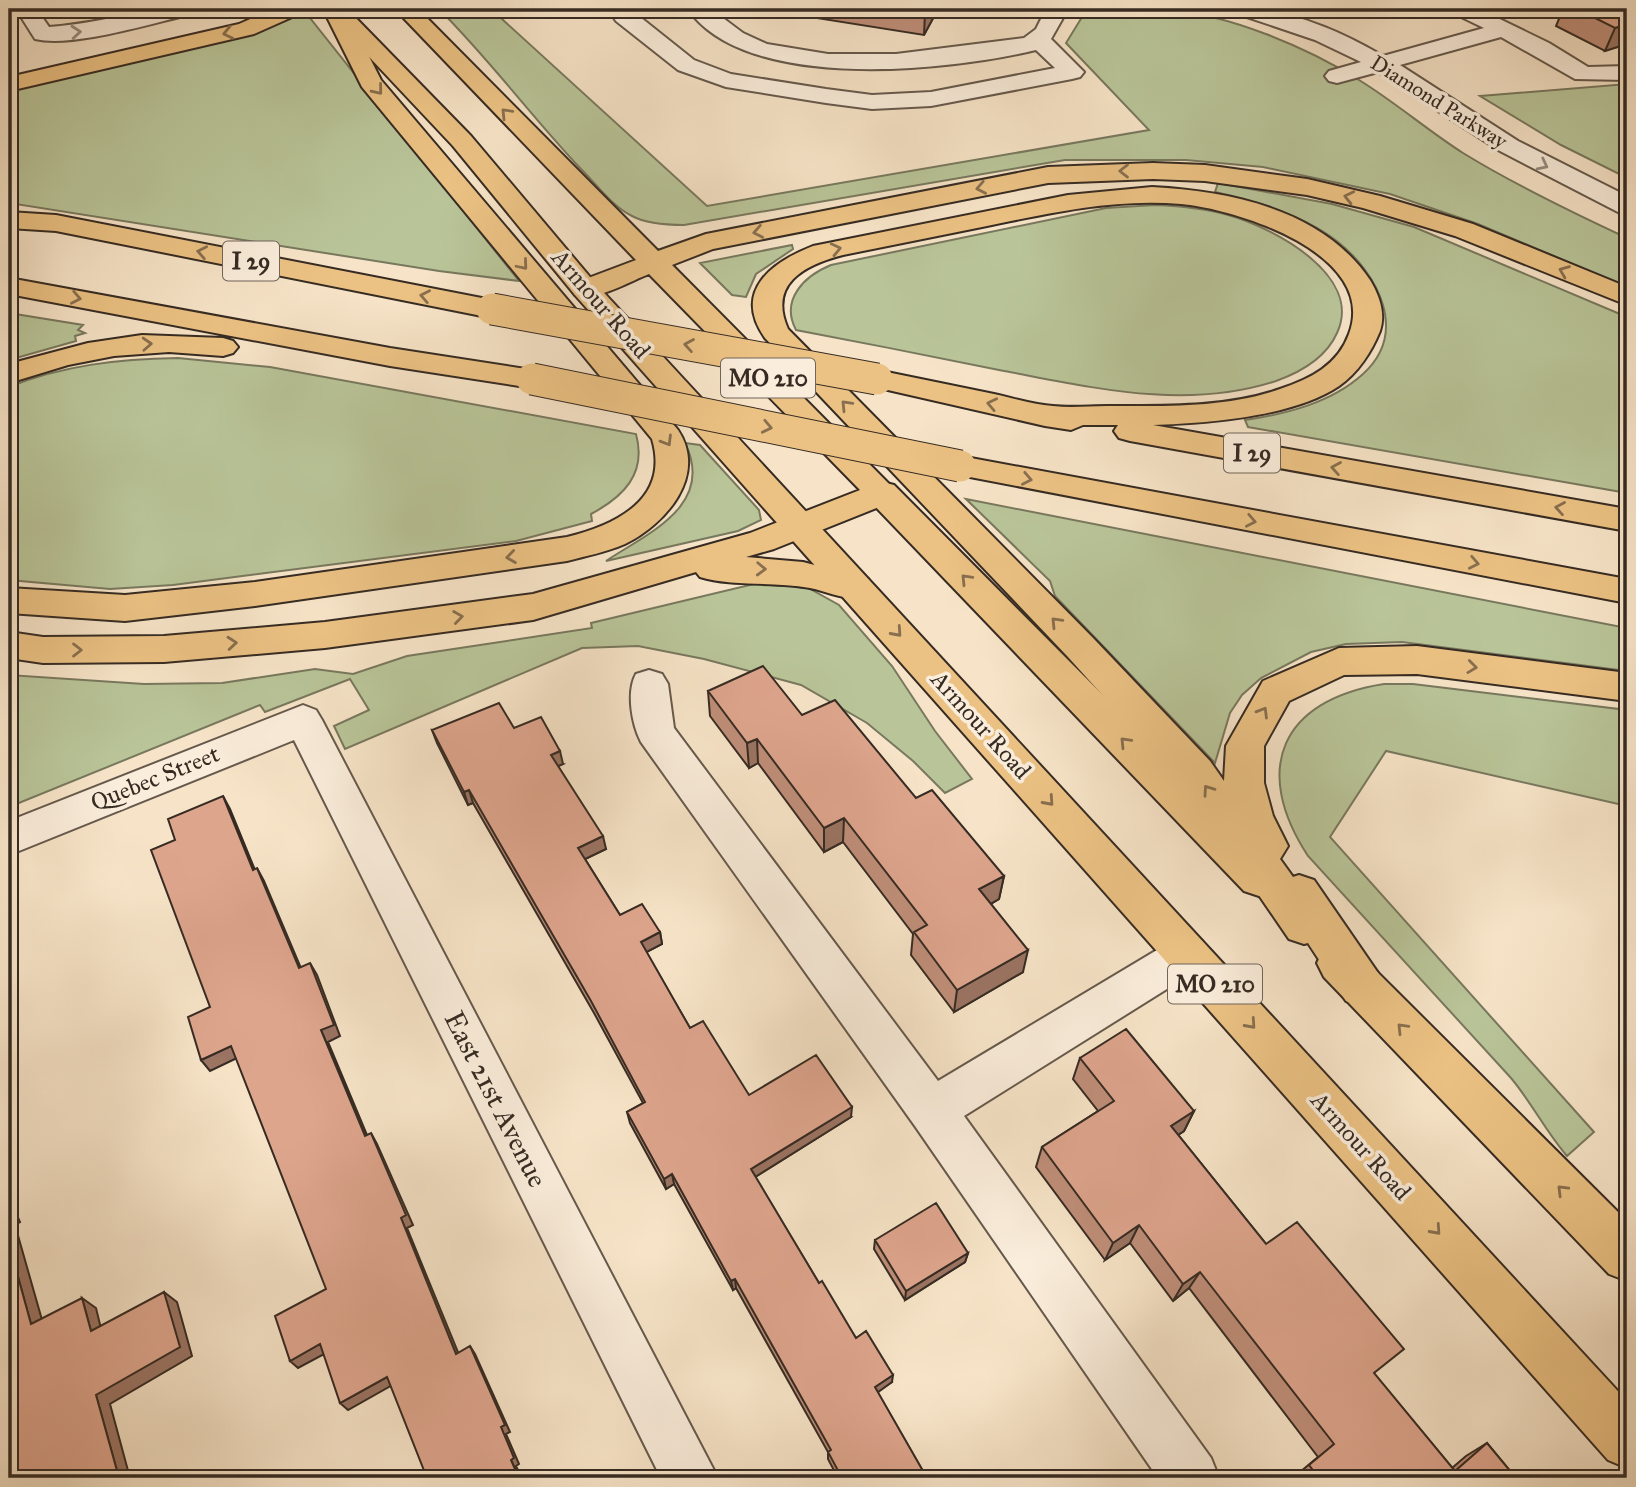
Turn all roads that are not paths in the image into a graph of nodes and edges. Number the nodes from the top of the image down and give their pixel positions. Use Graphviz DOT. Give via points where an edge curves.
graph roads {
  1 [pos="32,9"];
  2 [pos="184,9"];
  3 [pos="291,9"];
  4 [pos="335,9"];
  5 [pos="406,9"];
  6 [pos="620,9"];
  7 [pos="699,9"];
  8 [pos="1057,9"];
  9 [pos="1246,9"];
  10 [pos="1298,9"];
  11 [pos="1463,9"];
  12 [pos="1504,29"];
  13 [pos="1038,38"];
  14 [pos="1407,55"];
  15 [pos="1380,63"];
  16 [pos="1627,73"];
  17 [pos="1337,76"];
  18 [pos="9,84"];
  19 [pos="1627,182"];
  20 [pos="1627,206"];
  21 [pos="9,220"];
  22 [pos="655,263"];
  23 [pos="9,286"];
  24 [pos="585,289"];
  25 [pos="1627,297"];
  26 [pos="390,357"];
  27 [pos="9,374"];
  28 [pos="1045,415"];
  29 [pos="882,493"];
  30 [pos="1627,520"];
  31 [pos="801,527"];
  32 [pos="668,570"];
  33 [pos="856,588"];
  34 [pos="1627,592"];
  35 [pos="9,601"];
  36 [pos="9,645"];
  37 [pos="649,684"];
  38 [pos="1627,687"];
  39 [pos="303,720"];
  40 [pos="9,838"];
  41 [pos="1304,926"];
  42 [pos="1187,954"];
  43 [pos="1363,987"];
  44 [pos="932,1110"];
  45 [pos="1620,1235"];
  46 [pos="1627,1441"];
  47 [pos="690,1478"];
  48 [pos="1191,1478"];
  1 -- 2 [label="street, one-way" via="26,10 43,34 81,32"];
  3 -- 18 [label="main road, one-way" via="246,29"];
  4 -- 24 [label="main road, Armour Road / MO 210" via="461,141"];
  4 -- 35 [label="main road, one-way" via="370,82 667,437 674,453 669,484 649,512 630,526 613,536 567,549 125,608"];
  22 -- 5 [label="main road, MO 210, one-way"];
  6 -- 13 [label="street" via="686,65 726,80 872,102 931,99 1072,72"];
  7 -- 13 [label="street" via="720,29 759,49 832,61 880,63 1031,44"];
  8 -- 13 [label="street"];
  9 -- 15 [label="street, Diamond Parkway" via="1323,35"];
  10 -- 14 [label="street, Diamond Parkway"];
  11 -- 12 [label="street"];
  12 -- 14 [label="street"];
  12 -- 16 [label="street" via="1583,74"];
  14 -- 15 [label="street"];
  14 -- 19 [label="street, Diamond Parkway" via="1502,118"];
  15 -- 17 [label="street"];
  15 -- 20 [label="street, Diamond Parkway, one-way" via="1509,146"];
  28 -- 21 [label="main road, I 29, one-way, bridge" via="56,223"];
  22 -- 24 [label="main road"];
  25 -- 22 [label="main road, one-way" via="1464,230 1371,202 1295,185 1153,171 1048,175 706,242"];
  22 -- 29 [label="main road, MO 210"];
  23 -- 26 [label="main road, one-way"];
  24 -- 31 [label="main road, Armour Road / MO 210"];
  27 -- 26 [label="main road, one-way" via="54,358 124,345 191,342 300,358"];
  26 -- 34 [label="main road, one-way, bridge" via="532,379 960,466"];
  30 -- 28 [label="main road, I 29, one-way"];
  41 -- 28 [label="main road, one-way" via="1196,772 775,331 768,319 768,301 770,289 787,268 823,251 1068,202 1133,194 1208,200 1269,216 1314,239 1351,274 1363,294 1369,316 1367,332 1355,352 1324,383 1250,407"];
  29 -- 31 [label="main road"];
  41 -- 29 [label="main road, MO 210, one-way"];
  31 -- 32 [label="main road"];
  31 -- 33 [label="main road, Armour Road / MO 210"];
  32 -- 33 [label="main road, one-way" via="764,569 821,576"];
  36 -- 32 [label="main road, one-way" via="43,650 164,649 325,635 533,607"];
  33 -- 42 [label="main road, Armour Road / MO 210, one-way"];
  37 -- 44 [label="street" via="655,732"];
  43 -- 38 [label="main road, one-way" via="1272,854 1253,817 1244,783 1245,746 1276,691 1339,662 1417,660"];
  39 -- 40 [label="street, Quebec Street"];
  39 -- 47 [label="street, East 21st Avenue"];
  41 -- 43 [label="main road, MO 210"];
  42 -- 44 [label="street"];
  42 -- 46 [label="main road, Armour Road / MO 210, one-way"];
  45 -- 43 [label="main road, MO 210, one-way"];
  44 -- 48 [label="street"];
}
